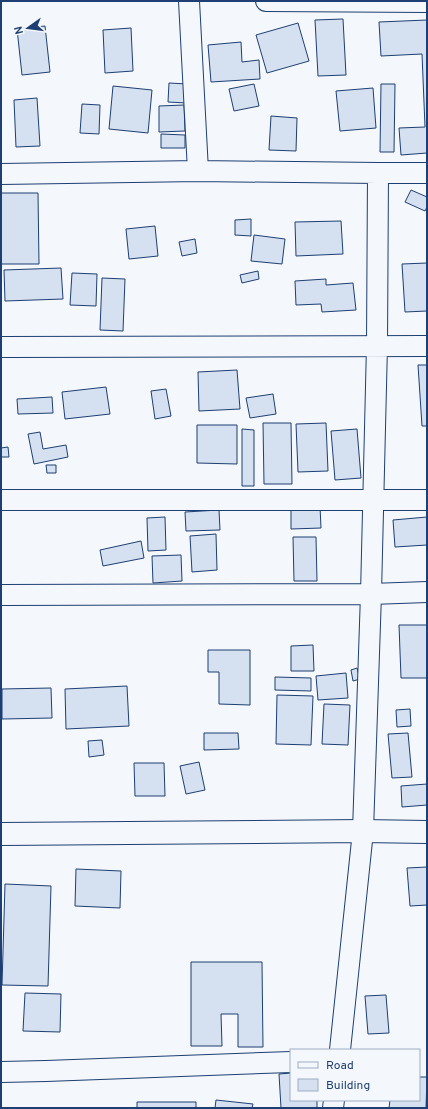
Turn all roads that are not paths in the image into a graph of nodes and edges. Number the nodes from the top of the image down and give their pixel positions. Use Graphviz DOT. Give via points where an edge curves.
graph roads {
  1 [pos="189,1"];
  2 [pos="266,1"];
  3 [pos="427,2"];
  4 [pos="198,171"];
  5 [pos="378,173"];
  6 [pos="427,173"];
  7 [pos="1,174"];
  8 [pos="377,345"];
  9 [pos="427,346"];
  10 [pos="1,347"];
  11 [pos="1,500"];
  12 [pos="373,500"];
  13 [pos="427,500"];
  14 [pos="427,592"];
  15 [pos="371,594"];
  16 [pos="1,595"];
  17 [pos="363,831"];
  18 [pos="427,832"];
  19 [pos="1,834"];
  20 [pos="340,1049"];
  21 [pos="290,1062"];
  22 [pos="1,1072"];
  1 -- 4 [label="street"];
  2 -- 3 [label="street"];
  4 -- 5 [label="street"];
  4 -- 7 [label="street"];
  5 -- 6 [label="street"];
  5 -- 8 [label="street"];
  8 -- 9 [label="street"];
  8 -- 10 [label="street"];
  8 -- 12 [label="street"];
  11 -- 12 [label="street"];
  12 -- 13 [label="street"];
  12 -- 15 [label="street"];
  14 -- 15 [label="street"];
  15 -- 16 [label="street"];
  15 -- 17 [label="street"];
  17 -- 18 [label="street"];
  17 -- 19 [label="street"];
  17 -- 20 [label="street"];
  21 -- 22 [label="street"];
}
